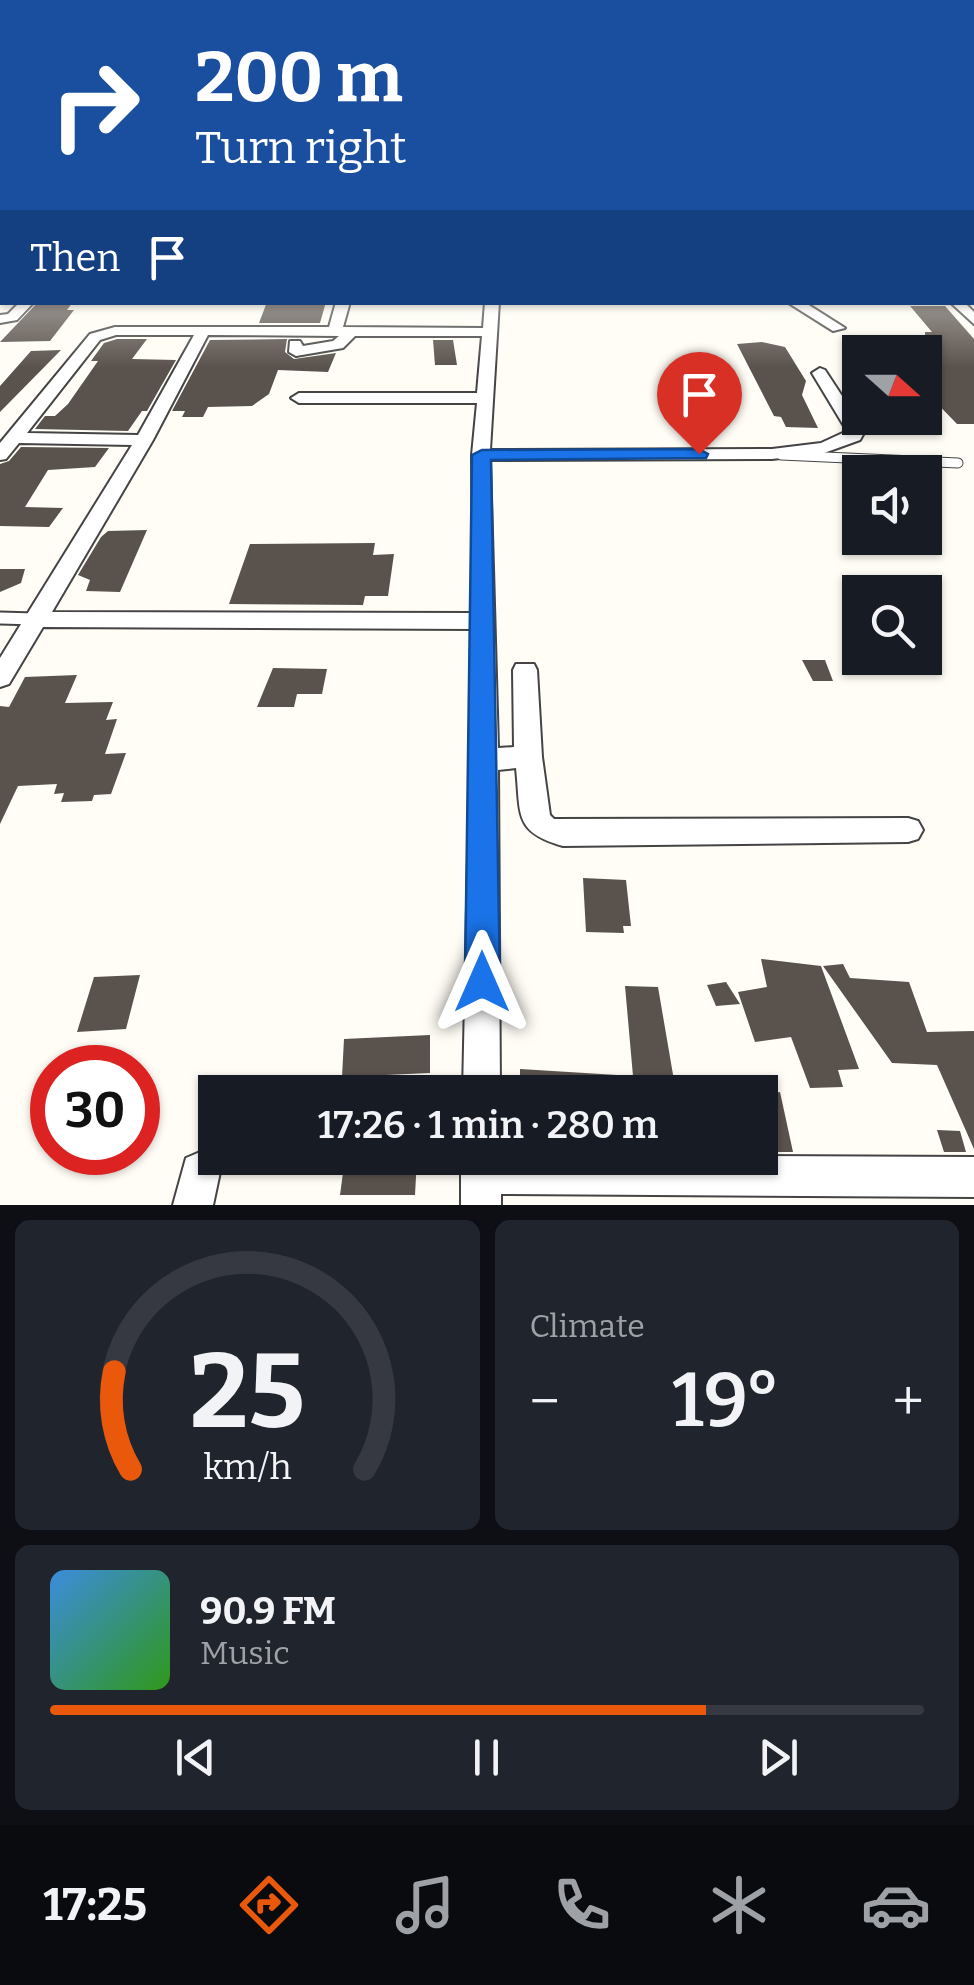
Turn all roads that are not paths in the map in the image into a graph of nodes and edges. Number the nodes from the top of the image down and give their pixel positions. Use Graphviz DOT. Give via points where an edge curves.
graph roads {
  1 [pos="25,305"];
  2 [pos="344,305"];
  3 [pos="492,305"];
  4 [pos="798,305"];
  5 [pos="0,319"];
  6 [pos="838,328"];
  7 [pos="202,331"];
  8 [pos="343,332"];
  9 [pos="492,332"];
  10 [pos="295,344"];
  11 [pos="820,373"];
  12 [pos="299,398"];
  13 [pos="486,398"];
  14 [pos="14,438"];
  15 [pos="144,440"];
  16 [pos="772,454"];
  17 [pos="0,455"];
  18 [pos="482,455"];
  19 [pos="958,464"];
  20 [pos="0,618"];
  21 [pos="34,619"];
  22 [pos="485,620"];
  23 [pos="525,670"];
  24 [pos="0,678"];
  25 [pos="528,757"];
  26 [pos="484,760"];
  27 [pos="908,830"];
  28 [pos="482,1075"];
  29 [pos="974,1177"];
  30 [pos="481,1179"];
  1 -- 5 [label="street"];
  2 -- 8 [label="street"];
  3 -- 9 [label="street"];
  4 -- 6 [label="street"];
  7 -- 8 [label="street"];
  7 -- 14 [label="street" via="95,338"];
  7 -- 15 [label="street"];
  8 -- 9 [label="street"];
  8 -- 10 [label="street" via="329,348 296,352"];
  9 -- 13 [label="street"];
  11 -- 16 [label="street" via="852,420 854,436 824,448"];
  12 -- 13 [label="street"];
  13 -- 18 [label="street"];
  14 -- 15 [label="street"];
  14 -- 17 [label="street"];
  15 -- 21 [label="street"];
  16 -- 18 [label="street"];
  16 -- 19 [label="lane"];
  18 -- 22 [label="street"];
  20 -- 21 [label="lane"];
  21 -- 22 [label="street"];
  21 -- 24 [label="street"];
  22 -- 26 [label="street"];
  23 -- 25 [label="street"];
  25 -- 26 [label="street"];
  25 -- 27 [label="street" via="536,822 562,834"];
  26 -- 28 [label="street"];
  29 -- 30 [label="street"];
}
